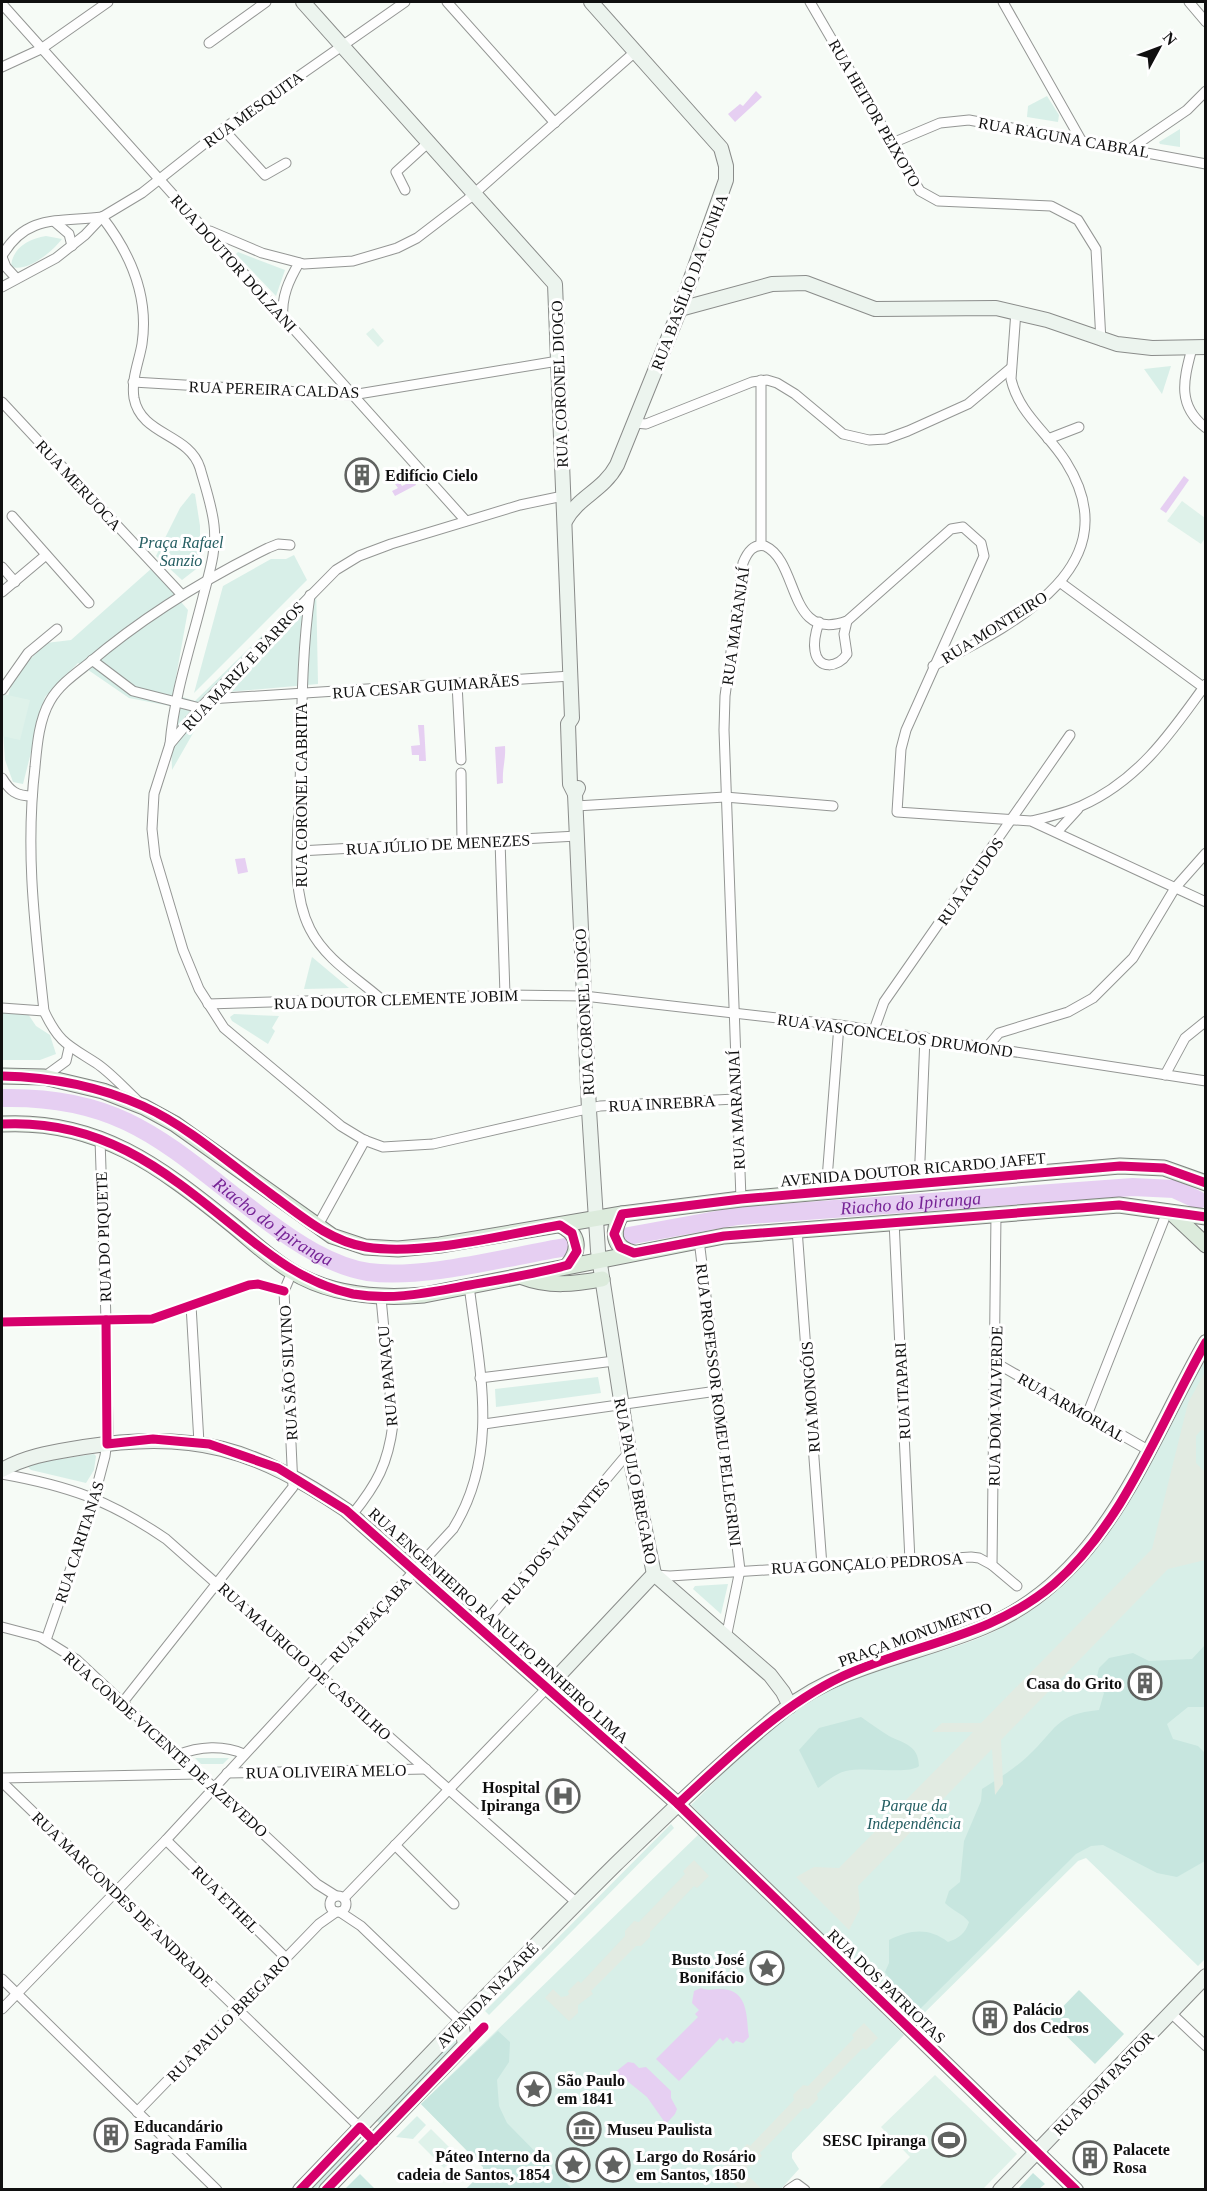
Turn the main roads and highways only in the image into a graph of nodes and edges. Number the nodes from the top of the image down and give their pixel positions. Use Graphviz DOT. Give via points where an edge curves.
graph roads {
  1 [pos="2,1076"];
  2 [pos="2,1124"];
  3 [pos="1206,1183"];
  4 [pos="1170,1213"];
  5 [pos="622,1214"];
  6 [pos="1206,1217"];
  7 [pos="560,1225"];
  8 [pos="1206,1245"];
  9 [pos="634,1253"];
  10 [pos="568,1265"];
  11 [pos="523,1277"];
  12 [pos="602,1279"];
  1 -- 7 [label="main road, AVENIDA DOUTOR RICARDO JAFET" via="44,1077 103,1091 144,1107 175,1124 317,1227 365,1247 398,1250"];
  2 -- 11 [label="main road" via="56,1126 100,1139 157,1166 292,1272 351,1293 381,1298 424,1295"];
  3 -- 5 [label="main road, AVENIDA DOUTOR RICARDO JAFET" via="1164,1168 1120,1166 741,1199"];
  4 -- 6 [label="main road"];
  4 -- 8 [label="main road"];
  4 -- 9 [label="main road" via="1119,1205 894,1221 699,1240"];
  5 -- 7 [label="main road, AVENIDA DOUTOR RICARDO JAFET" via="595,1224"];
  5 -- 9 [label="main road" via="614,1228 615,1240 622,1249"];
  7 -- 10 [label="main road" via="572,1233 577,1244 576,1255"];
  9 -- 10 [label="main road"];
  10 -- 11 [label="main road"];
  11 -- 12 [label="main road" via="553,1283"];
}
